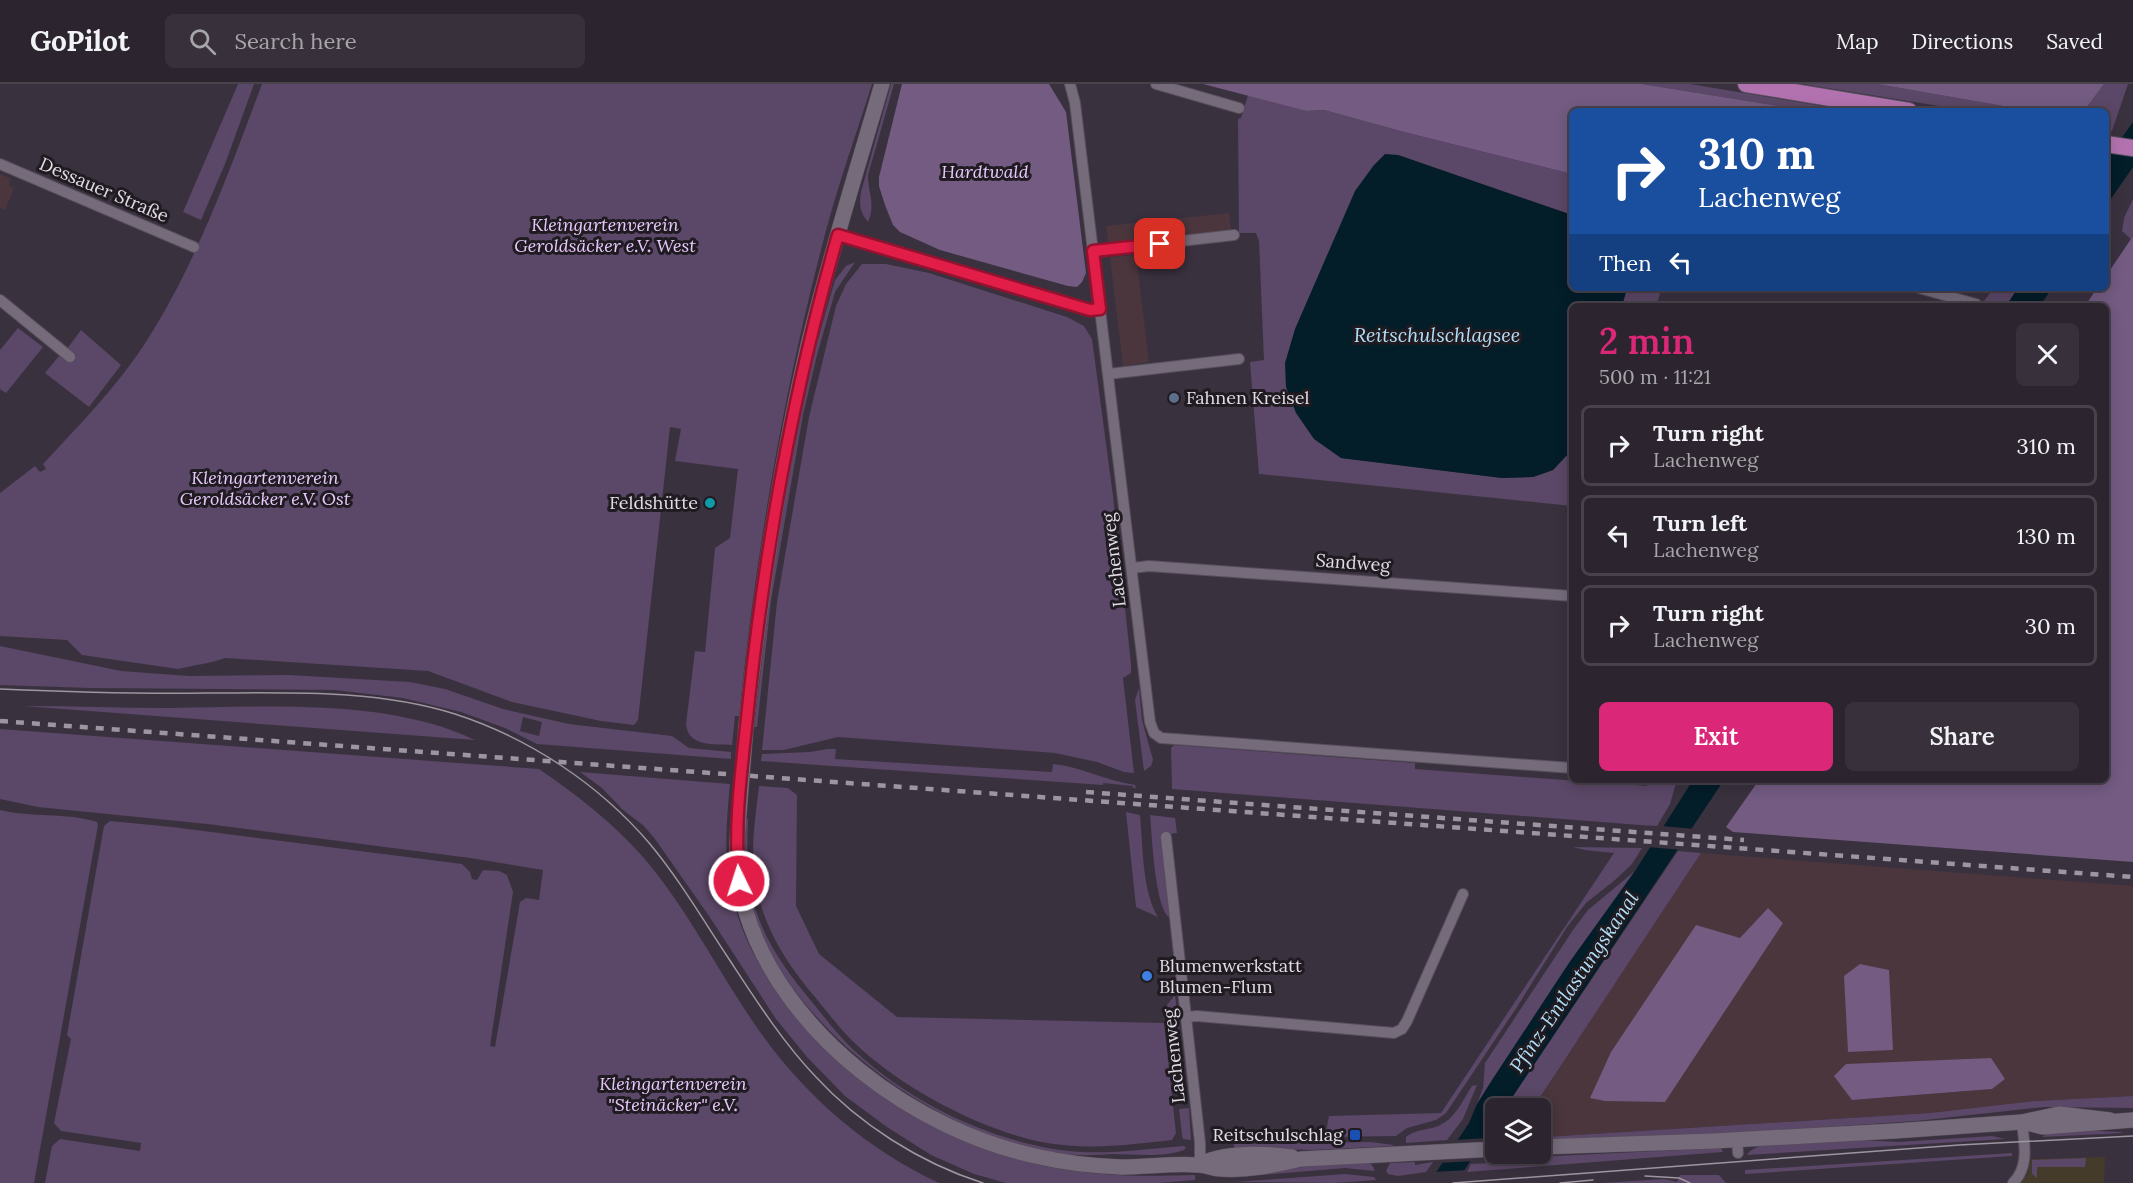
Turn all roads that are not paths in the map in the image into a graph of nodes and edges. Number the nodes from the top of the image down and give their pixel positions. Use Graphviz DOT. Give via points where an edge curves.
graph roads {
  1 [pos="882,84"];
  2 [pos="1070,84"];
  3 [pos="1156,84"];
  4 [pos="1746,84"];
  5 [pos="1239,108"];
  6 [pos="1891,108"];
  7 [pos="2109,144"];
  8 [pos="2133,148"];
  9 [pos="0,164"];
  10 [pos="838,235"];
  11 [pos="1234,235"];
  12 [pos="194,247"];
  13 [pos="1093,251"];
  14 [pos="1930,291"];
  15 [pos="0,300"];
  16 [pos="1972,303"];
  17 [pos="1100,309"];
  18 [pos="70,357"];
  19 [pos="1239,359"];
  20 [pos="1108,374"];
  21 [pos="1132,568"];
  22 [pos="1569,596"];
  23 [pos="1569,768"];
  24 [pos="1166,837"];
  25 [pos="1463,894"];
  26 [pos="1186,1017"];
  27 [pos="2133,1120"];
  28 [pos="2022,1122"];
  29 [pos="1551,1147"];
  30 [pos="1485,1149"];
  31 [pos="1200,1165"];
  32 [pos="2013,1183"];
  1 -- 10 [label="street"];
  2 -- 13 [label="street, Lachenweg"];
  3 -- 5 [label="street"];
  4 -- 6 [label="main road"];
  7 -- 8 [label="main road"];
  9 -- 12 [label="street, Dessauer Straße"];
  10 -- 17 [label="street" via="1090,310"];
  10 -- 31 [label="street, bridge" via="807,351 778,489 761,598 736,851 750,925 785,990 818,1030 880,1086 932,1118 1041,1158 1121,1167"];
  11 -- 13 [label="street"];
  13 -- 17 [label="street, Lachenweg"];
  14 -- 16 [label="street"];
  15 -- 18 [label="street"];
  17 -- 20 [label="street, Lachenweg"];
  19 -- 20 [label="street"];
  20 -- 21 [label="street, Lachenweg"];
  21 -- 22 [label="street, Sandweg" via="1149,566"];
  21 -- 23 [label="street, Lachenweg" via="1150,722 1161,738"];
  24 -- 26 [label="street, Lachenweg"];
  25 -- 26 [label="street" via="1407,1021 1394,1033"];
  26 -- 31 [label="street, Lachenweg"];
  27 -- 28 [label="street" via="2059,1114"];
  28 -- 29 [label="street" via="1738,1146"];
  28 -- 32 [label="street" via="2025,1163"];
  30 -- 31 [label="street" via="1301,1158 1274,1154 1212,1159"];
}
